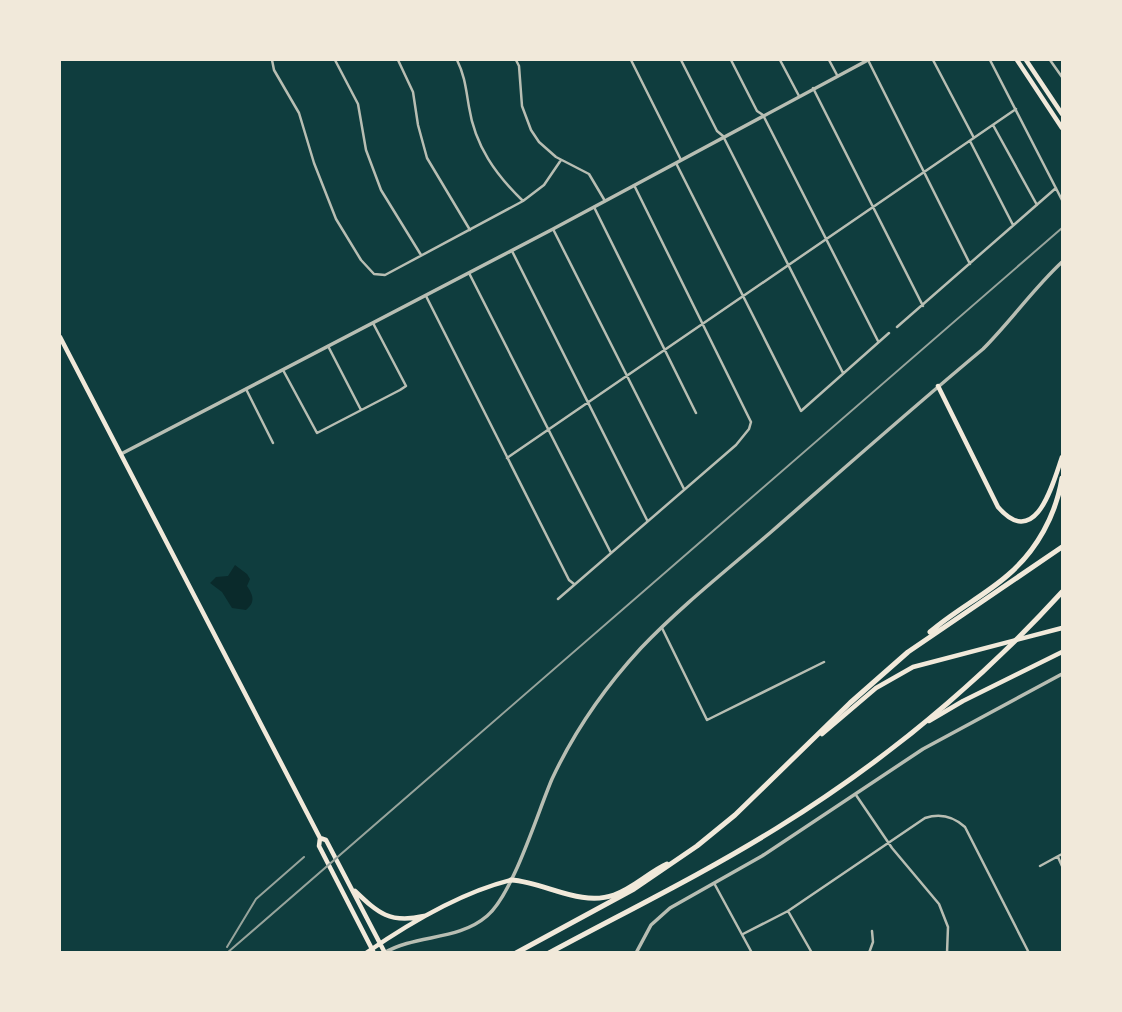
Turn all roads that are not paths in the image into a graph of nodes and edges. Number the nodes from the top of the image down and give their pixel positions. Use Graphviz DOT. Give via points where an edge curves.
graph roads {
  1 [pos="272,60"];
  2 [pos="335,60"];
  3 [pos="398,60"];
  4 [pos="457,60"];
  5 [pos="516,60"];
  6 [pos="631,60"];
  7 [pos="681,60"];
  8 [pos="730,60"];
  9 [pos="780,60"];
  10 [pos="830,60"];
  11 [pos="868,60"];
  12 [pos="933,60"];
  13 [pos="990,60"];
  14 [pos="1017,60"];
  15 [pos="1026,60"];
  16 [pos="1050,60"];
  17 [pos="838,75"];
  18 [pos="1062,77"];
  19 [pos="813,88"];
  20 [pos="799,96"];
  21 [pos="1016,109"];
  22 [pos="1062,114"];
  23 [pos="763,115"];
  24 [pos="993,125"];
  25 [pos="1062,128"];
  26 [pos="723,136"];
  27 [pos="972,140"];
  28 [pos="681,159"];
  29 [pos="561,160"];
  30 [pos="676,163"];
  31 [pos="924,172"];
  32 [pos="634,185"];
  33 [pos="1056,188"];
  34 [pos="523,201"];
  35 [pos="605,201"];
  36 [pos="1062,201"];
  37 [pos="1037,205"];
  38 [pos="594,207"];
  39 [pos="873,207"];
  40 [pos="1014,226"];
  41 [pos="553,229"];
  42 [pos="470,230"];
  43 [pos="826,239"];
  44 [pos="512,251"];
  45 [pos="421,255"];
  46 [pos="1062,262"];
  47 [pos="970,264"];
  48 [pos="788,265"];
  49 [pos="469,273"];
  50 [pos="744,295"];
  51 [pos="426,296"];
  52 [pos="923,306"];
  53 [pos="373,323"];
  54 [pos="703,323"];
  55 [pos="897,327"];
  56 [pos="889,333"];
  57 [pos="60,337"];
  58 [pos="878,341"];
  59 [pos="328,346"];
  60 [pos="665,350"];
  61 [pos="284,370"];
  62 [pos="843,373"];
  63 [pos="627,376"];
  64 [pos="938,386"];
  65 [pos="246,390"];
  66 [pos="588,402"];
  67 [pos="361,410"];
  68 [pos="696,413"];
  69 [pos="548,430"];
  70 [pos="274,443"];
  71 [pos="121,455"];
  72 [pos="1062,457"];
  73 [pos="507,458"];
  74 [pos="1062,478"];
  75 [pos="684,490"];
  76 [pos="648,521"];
  77 [pos="1062,547"];
  78 [pos="611,553"];
  79 [pos="574,584"];
  80 [pos="1062,592"];
  81 [pos="558,599"];
  82 [pos="662,628"];
  83 [pos="1062,628"];
  84 [pos="908,652"];
  85 [pos="1062,652"];
  86 [pos="824,662"];
  87 [pos="1062,674"];
  88 [pos="919,727"];
  89 [pos="802,750"];
  90 [pos="856,795"];
  91 [pos="320,838"];
  92 [pos="889,843"];
  93 [pos="1060,855"];
  94 [pos="677,860"];
  95 [pos="1040,866"];
  96 [pos="1062,866"];
  97 [pos="511,880"];
  98 [pos="714,883"];
  99 [pos="351,887"];
  100 [pos="788,911"];
  101 [pos="428,916"];
  102 [pos="872,931"];
  103 [pos="743,934"];
  104 [pos="380,944"];
  105 [pos="373,951"];
  106 [pos="384,952"];
  107 [pos="366,953"];
  108 [pos="516,953"];
  109 [pos="549,953"];
  110 [pos="636,953"];
  111 [pos="752,953"];
  112 [pos="813,953"];
  113 [pos="869,953"];
  114 [pos="947,953"];
  115 [pos="1029,953"];
  1 -- 45 [label="street" via="299,113 336,219 369,271 380,275"];
  2 -- 45 [label="street" via="358,104 366,150 381,190"];
  3 -- 42 [label="street" via="413,92 427,158"];
  4 -- 34 [label="street" via="477,138 492,166"];
  5 -- 29 [label="street" via="526,119 539,142"];
  6 -- 28 [label="street"];
  7 -- 26 [label="street"];
  8 -- 23 [label="street"];
  9 -- 20 [label="street"];
  10 -- 17 [label="street"];
  11 -- 17 [label="street"];
  11 -- 31 [label="street"];
  12 -- 27 [label="street"];
  13 -- 21 [label="street"];
  14 -- 25 [label="main road"];
  15 -- 22 [label="main road"];
  16 -- 18 [label="street"];
  17 -- 19 [label="street"];
  19 -- 20 [label="street"];
  19 -- 39 [label="street"];
  20 -- 23 [label="street"];
  21 -- 24 [label="street"];
  21 -- 33 [label="street"];
  23 -- 26 [label="street"];
  23 -- 43 [label="street"];
  24 -- 27 [label="street"];
  24 -- 37 [label="street"];
  26 -- 28 [label="street"];
  26 -- 48 [label="street"];
  27 -- 31 [label="street"];
  27 -- 40 [label="street"];
  28 -- 30 [label="street"];
  29 -- 34 [label="street" via="544,185"];
  29 -- 35 [label="street" via="589,174"];
  30 -- 32 [label="street"];
  30 -- 50 [label="street"];
  31 -- 39 [label="street"];
  31 -- 47 [label="street"];
  32 -- 35 [label="street"];
  32 -- 54 [label="street"];
  33 -- 36 [label="street"];
  33 -- 37 [label="street"];
  34 -- 42 [label="street"];
  35 -- 38 [label="street"];
  37 -- 40 [label="street"];
  38 -- 41 [label="street"];
  38 -- 60 [label="street"];
  39 -- 43 [label="street"];
  39 -- 52 [label="street"];
  40 -- 47 [label="street"];
  41 -- 44 [label="street"];
  41 -- 63 [label="street"];
  42 -- 45 [label="street"];
  43 -- 48 [label="street"];
  43 -- 58 [label="street"];
  44 -- 49 [label="street"];
  44 -- 66 [label="street"];
  46 -- 64 [label="street" via="998,333"];
  47 -- 52 [label="street"];
  48 -- 50 [label="street"];
  48 -- 62 [label="street"];
  49 -- 51 [label="street"];
  49 -- 69 [label="street"];
  50 -- 54 [label="street"];
  50 -- 62 [label="street" via="801,411"];
  51 -- 53 [label="street"];
  51 -- 73 [label="street"];
  52 -- 55 [label="street"];
  53 -- 59 [label="street"];
  53 -- 67 [label="street" via="406,386"];
  54 -- 60 [label="street"];
  54 -- 75 [label="street" via="748,413 750,426"];
  56 -- 58 [label="street"];
  57 -- 71 [label="main road"];
  58 -- 62 [label="street"];
  59 -- 61 [label="street"];
  59 -- 67 [label="street"];
  60 -- 63 [label="street"];
  60 -- 68 [label="street"];
  61 -- 65 [label="street"];
  61 -- 67 [label="street" via="317,433"];
  63 -- 66 [label="street"];
  63 -- 75 [label="street"];
  64 -- 72 [label="main road" via="1006,515 1024,521 1036,516"];
  64 -- 82 [label="street"];
  65 -- 70 [label="street"];
  65 -- 71 [label="street"];
  66 -- 69 [label="street"];
  66 -- 76 [label="street"];
  69 -- 73 [label="street"];
  69 -- 78 [label="street"];
  71 -- 91 [label="main road"];
  73 -- 79 [label="street"];
  74 -- 84 [label="highway" via="1049,522 1009,575"];
  75 -- 76 [label="street"];
  76 -- 78 [label="street"];
  77 -- 84 [label="highway"];
  78 -- 79 [label="street"];
  79 -- 81 [label="street"];
  80 -- 88 [label="highway" via="1041,617"];
  82 -- 86 [label="street" via="707,720"];
  82 -- 97 [label="street" via="619,673 571,744"];
  83 -- 89 [label="main road" via="894,676"];
  84 -- 89 [label="highway"];
  85 -- 88 [label="main road"];
  87 -- 90 [label="street" via="923,749"];
  88 -- 109 [label="highway" via="779,827"];
  89 -- 94 [label="highway" via="734,815"];
  90 -- 92 [label="street"];
  90 -- 98 [label="street"];
  91 -- 99 [label="main road" via="328,843"];
  91 -- 105 [label="main road" via="321,850"];
  92 -- 100 [label="street"];
  92 -- 114 [label="street" via="942,910 948,927"];
  92 -- 115 [label="street" via="925,818 949,817 960,822"];
  93 -- 95 [label="street"];
  93 -- 96 [label="street"];
  94 -- 97 [label="highway" via="616,894 598,898"];
  94 -- 108 [label="highway" via="634,889"];
  97 -- 101 [label="main road" via="479,890"];
  97 -- 106 [label="street" via="496,908 477,924 398,944"];
  98 -- 103 [label="street"];
  98 -- 110 [label="street" via="657,918"];
  99 -- 101 [label="main road" via="386,916"];
  99 -- 104 [label="main road"];
  100 -- 103 [label="street"];
  100 -- 112 [label="street"];
  101 -- 104 [label="main road"];
  102 -- 113 [label="street"];
  103 -- 111 [label="street"];
  104 -- 105 [label="main road"];
  104 -- 106 [label="main road"];
  105 -- 107 [label="main road"];
}
